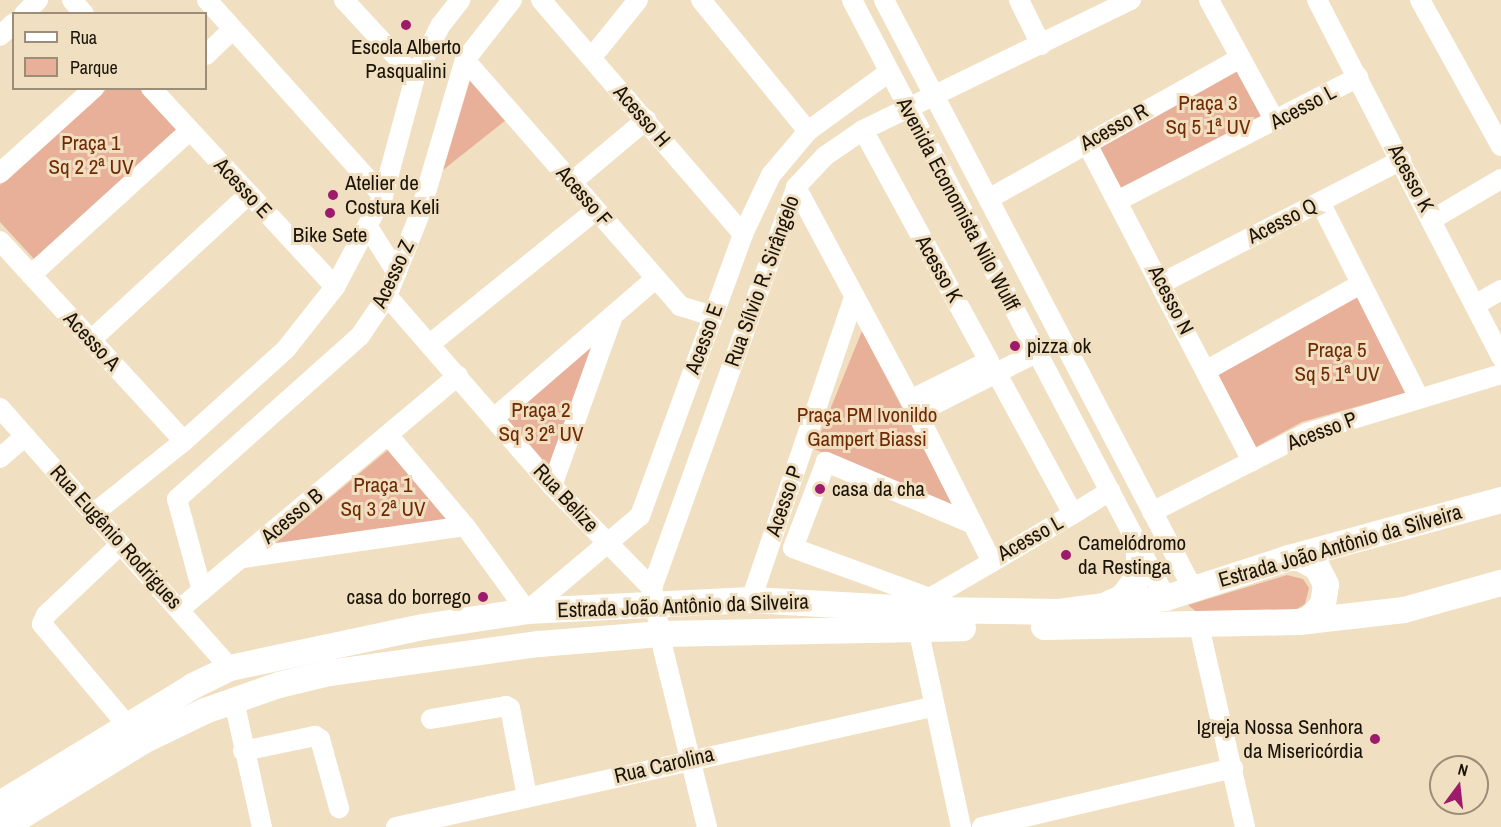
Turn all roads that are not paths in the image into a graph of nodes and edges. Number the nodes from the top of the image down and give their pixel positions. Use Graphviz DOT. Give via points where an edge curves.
graph roads {
  1 [pos="38,0"];
  2 [pos="72,0"];
  3 [pos="207,0"];
  4 [pos="344,0"];
  5 [pos="460,0"];
  6 [pos="512,0"];
  7 [pos="541,0"];
  8 [pos="639,0"];
  9 [pos="701,0"];
  10 [pos="852,0"];
  11 [pos="884,0"];
  12 [pos="1019,0"];
  13 [pos="1131,0"];
  14 [pos="1209,0"];
  15 [pos="1317,0"];
  16 [pos="1420,0"];
  17 [pos="26,12"];
  18 [pos="82,12"];
  19 [pos="12,25"];
  20 [pos="232,30"];
  21 [pos="0,36"];
  22 [pos="1041,45"];
  23 [pos="207,54"];
  24 [pos="592,57"];
  25 [pos="1240,58"];
  26 [pos="465,60"];
  27 [pos="889,72"];
  28 [pos="415,77"];
  29 [pos="1358,77"];
  30 [pos="92,90"];
  31 [pos="160,92"];
  32 [pos="935,98"];
  33 [pos="910,110"];
  34 [pos="645,120"];
  35 [pos="1275,121"];
  36 [pos="864,130"];
  37 [pos="189,131"];
  38 [pos="808,131"];
  39 [pos="1086,141"];
  40 [pos="1501,146"];
  41 [pos="1401,160"];
  42 [pos="0,173"];
  43 [pos="1501,179"];
  44 [pos="572,182"];
  45 [pos="796,187"];
  46 [pos="249,194"];
  47 [pos="383,196"];
  48 [pos="990,198"];
  49 [pos="1119,200"];
  50 [pos="1320,202"];
  51 [pos="596,210"];
  52 [pos="1433,219"];
  53 [pos="368,228"];
  54 [pos="742,234"];
  55 [pos="2,248"];
  56 [pos="398,273"];
  57 [pos="31,275"];
  58 [pos="656,278"];
  59 [pos="1162,283"];
  60 [pos="1361,284"];
  61 [pos="335,287"];
  62 [pos="1501,290"];
  63 [pos="387,296"];
  64 [pos="853,300"];
  65 [pos="1475,305"];
  66 [pos="613,315"];
  67 [pos="712,316"];
  68 [pos="91,340"];
  69 [pos="430,344"];
  70 [pos="1036,353"];
  71 [pos="1501,357"];
  72 [pos="1207,370"];
  73 [pos="997,374"];
  74 [pos="1501,374"];
  75 [pos="458,376"];
  76 [pos="1419,398"];
  77 [pos="913,407"];
  78 [pos="0,408"];
  79 [pos="494,418"];
  80 [pos="388,435"];
  81 [pos="25,436"];
  82 [pos="184,441"];
  83 [pos="0,458"];
  84 [pos="1252,461"];
  85 [pos="552,486"];
  86 [pos="1110,491"];
  87 [pos="1501,500"];
  88 [pos="1152,512"];
  89 [pos="93,514"];
  90 [pos="1073,514"];
  91 [pos="974,524"];
  92 [pos="465,526"];
  93 [pos="120,545"];
  94 [pos="610,545"];
  95 [pos="1139,549"];
  96 [pos="242,558"];
  97 [pos="1289,558"];
  98 [pos="992,562"];
  99 [pos="1501,583"];
  100 [pos="1193,589"];
  101 [pos="202,591"];
  102 [pos="1166,598"];
  103 [pos="646,599"];
  104 [pos="751,600"];
  105 [pos="1110,603"];
  106 [pos="180,609"];
  107 [pos="527,611"];
  108 [pos="927,612"];
  109 [pos="1299,622"];
  110 [pos="1199,626"];
  111 [pos="660,634"];
  112 [pos="539,644"];
  113 [pos="230,668"];
  114 [pos="279,685"];
  115 [pos="234,701"];
  116 [pos="932,707"];
  117 [pos="431,718"];
  118 [pos="128,726"];
  119 [pos="243,751"];
  120 [pos="690,758"];
  121 [pos="1233,768"];
  122 [pos="41,791"];
  123 [pos="527,796"];
  124 [pos="339,808"];
  125 [pos="5,821"];
  126 [pos="262,827"];
  127 [pos="396,827"];
  128 [pos="707,827"];
  129 [pos="961,827"];
  130 [pos="982,827"];
  131 [pos="1245,827"];
  1 -- 17 [label="street"];
  2 -- 18 [label="street"];
  3 -- 20 [label="street"];
  4 -- 28 [label="street"];
  5 -- 28 [label="street" via="440,26"];
  6 -- 26 [label="street, Acesso Z"];
  7 -- 24 [label="street, Acesso H"];
  8 -- 24 [label="street"];
  9 -- 38 [label="street"];
  10 -- 27 [label="street, Avenida Economista Nilo Wulff"];
  11 -- 32 [label="street, Avenida Economista Nilo Wulff"];
  12 -- 22 [label="street"];
  13 -- 22 [label="street, Rua Sílvio R. Sirângelo"];
  14 -- 25 [label="street"];
  15 -- 29 [label="street, Acesso K"];
  16 -- 40 [label="street"];
  19 -- 21 [label="street"];
  20 -- 23 [label="street"];
  20 -- 47 [label="street"];
  22 -- 32 [label="street, Rua Sílvio R. Sirângelo"];
  24 -- 34 [label="street, Acesso H"];
  25 -- 35 [label="street"];
  25 -- 39 [label="street, Acesso R"];
  26 -- 44 [label="street, Acesso F"];
  26 -- 56 [label="street, Acesso Z"];
  27 -- 33 [label="street, Avenida Economista Nilo Wulff"];
  27 -- 38 [label="street, Acesso E"];
  28 -- 47 [label="street"];
  29 -- 35 [label="street, Acesso L"];
  29 -- 41 [label="street, Acesso K"];
  30 -- 42 [label="street"];
  31 -- 37 [label="street, Acesso E"];
  32 -- 33 [label="street, Rua Sílvio R. Sirângelo"];
  32 -- 48 [label="street, Avenida Economista Nilo Wulff"];
  33 -- 36 [label="street, Rua Sílvio R. Sirângelo"];
  33 -- 70 [label="street, Avenida Economista Nilo Wulff"];
  34 -- 44 [label="street"];
  34 -- 54 [label="street, Acesso H"];
  35 -- 49 [label="street, Acesso L"];
  36 -- 45 [label="street, Rua Sílvio R. Sirângelo" via="825,156"];
  36 -- 77 [label="street, Acesso K" via="989,361"];
  37 -- 46 [label="street, Acesso E"];
  37 -- 57 [label="street"];
  38 -- 54 [label="street, Acesso E" via="771,175"];
  39 -- 48 [label="street, Acesso R"];
  39 -- 49 [label="street, Acesso N"];
  41 -- 50 [label="street, Acesso Q"];
  41 -- 52 [label="street, Acesso K"];
  43 -- 52 [label="street"];
  44 -- 51 [label="street, Acesso F"];
  45 -- 64 [label="street"];
  45 -- 103 [label="street, Rua Sílvio R. Sirângelo"];
  46 -- 61 [label="street, Acesso E"];
  46 -- 68 [label="street"];
  47 -- 53 [label="street"];
  48 -- 88 [label="street, Avenida Economista Nilo Wulff"];
  49 -- 59 [label="street, Acesso N"];
  50 -- 59 [label="street, Acesso Q"];
  50 -- 60 [label="street"];
  51 -- 58 [label="street, Acesso F"];
  51 -- 69 [label="street"];
  52 -- 65 [label="street, Acesso K"];
  53 -- 56 [label="street"];
  53 -- 61 [label="street"];
  54 -- 67 [label="street, Acesso E"];
  55 -- 57 [label="street, Acesso A"];
  56 -- 63 [label="street, Acesso Z"];
  57 -- 68 [label="street, Acesso A"];
  58 -- 66 [label="street"];
  58 -- 67 [label="street, Acesso F" via="680,306"];
  59 -- 72 [label="street, Acesso N"];
  60 -- 72 [label="street"];
  60 -- 76 [label="street"];
  61 -- 82 [label="street" via="286,349"];
  62 -- 65 [label="street"];
  63 -- 69 [label="street, Rua Belize"];
  63 -- 101 [label="street, Acesso Z" via="360,336 177,499"];
  64 -- 77 [label="street"];
  64 -- 104 [label="street, Acesso P"];
  65 -- 71 [label="street, Acesso K"];
  66 -- 79 [label="street"];
  66 -- 85 [label="street"];
  67 -- 94 [label="street, Acesso E" via="640,516"];
  68 -- 82 [label="street, Acesso A"];
  69 -- 75 [label="street, Rua Belize"];
  70 -- 73 [label="street"];
  70 -- 86 [label="street, Avenida Economista Nilo Wulff"];
  72 -- 84 [label="street, Acesso N"];
  73 -- 77 [label="street"];
  73 -- 90 [label="street, Acesso L"];
  74 -- 76 [label="street, Acesso P"];
  75 -- 79 [label="street, Rua Belize"];
  75 -- 80 [label="street, Acesso B"];
  76 -- 84 [label="street, Acesso P" via="1306,433"];
  77 -- 91 [label="street, Acesso L"];
  78 -- 81 [label="street, Rua Eugênio Rodrigues"];
  79 -- 85 [label="street, Rua Belize"];
  80 -- 92 [label="street"];
  80 -- 96 [label="street, Acesso B"];
  81 -- 83 [label="street"];
  81 -- 89 [label="street, Rua Eugênio Rodrigues"];
  82 -- 89 [label="street"];
  84 -- 88 [label="street, Acesso P"];
  85 -- 94 [label="street, Rua Belize"];
  86 -- 90 [label="street"];
  86 -- 95 [label="street, Avenida Economista Nilo Wulff"];
  87 -- 97 [label="main road, Estrada João Antônio da Silveira"];
  88 -- 100 [label="street, Avenida Economista Nilo Wulff"];
  89 -- 93 [label="street, Rua Eugênio Rodrigues"];
  90 -- 98 [label="street, Acesso L"];
  91 -- 98 [label="street, Acesso L"];
  91 -- 108 [label="street" via="826,462 793,548"];
  92 -- 96 [label="street"];
  92 -- 107 [label="street"];
  93 -- 106 [label="street, Rua Eugênio Rodrigues"];
  93 -- 118 [label="street" via="45,615 42,624"];
  94 -- 103 [label="street, Rua Belize"];
  94 -- 107 [label="street, Acesso E"];
  95 -- 102 [label="street, Avenida Economista Nilo Wulff"];
  95 -- 105 [label="main road" via="1139,576 1122,598"];
  96 -- 101 [label="street, Acesso B"];
  97 -- 100 [label="main road, Estrada João Antônio da Silveira"];
  97 -- 109 [label="main road" via="1317,567 1326,585 1323,605 1309,619"];
  98 -- 108 [label="street"];
  99 -- 109 [label="main road, Estrada João Antônio da Silveira" via="1404,610"];
  100 -- 102 [label="main road, Estrada João Antônio da Silveira"];
  101 -- 106 [label="street, Acesso B"];
  102 -- 105 [label="main road, Estrada João Antônio da Silveira"];
  102 -- 110 [label="main road"];
  103 -- 104 [label="main road, Estrada João Antônio da Silveira"];
  103 -- 107 [label="main road, Estrada João Antônio da Silveira"];
  103 -- 111 [label="street"];
  103 -- 112 [label="main road" via="626,624 576,631"];
  104 -- 108 [label="main road, Estrada João Antônio da Silveira"];
  105 -- 108 [label="main road, Estrada João Antônio da Silveira" via="1059,612"];
  106 -- 113 [label="street, Rua Eugênio Rodrigues"];
  107 -- 113 [label="main road, Estrada João Antônio da Silveira" via="423,627"];
  108 -- 110 [label="main road, Estrada João Antônio da Silveira"];
  108 -- 111 [label="main road, Estrada João Antônio da Silveira"];
  108 -- 116 [label="street"];
  109 -- 110 [label="main road, Estrada João Antônio da Silveira"];
  110 -- 121 [label="street"];
  111 -- 112 [label="main road, Estrada João Antônio da Silveira"];
  111 -- 120 [label="street"];
  112 -- 114 [label="main road, Estrada João Antônio da Silveira" via="329,673"];
  113 -- 114 [label="main road" via="249,679"];
  113 -- 118 [label="main road, Estrada João Antônio da Silveira"];
  114 -- 115 [label="main road, Estrada João Antônio da Silveira"];
  115 -- 119 [label="street"];
  115 -- 122 [label="main road, Estrada João Antônio da Silveira"];
  116 -- 120 [label="street, Rua Carolina"];
  116 -- 129 [label="street"];
  117 -- 123 [label="street" via="510,708"];
  118 -- 122 [label="main road, Estrada João Antônio da Silveira"];
  119 -- 124 [label="street" via="315,736 320,739"];
  119 -- 126 [label="street"];
  120 -- 123 [label="street, Rua Carolina"];
  120 -- 128 [label="street"];
  121 -- 130 [label="street"];
  121 -- 131 [label="street"];
  122 -- 125 [label="main road, Estrada João Antônio da Silveira"];
  123 -- 127 [label="street, Rua Carolina"];
}
